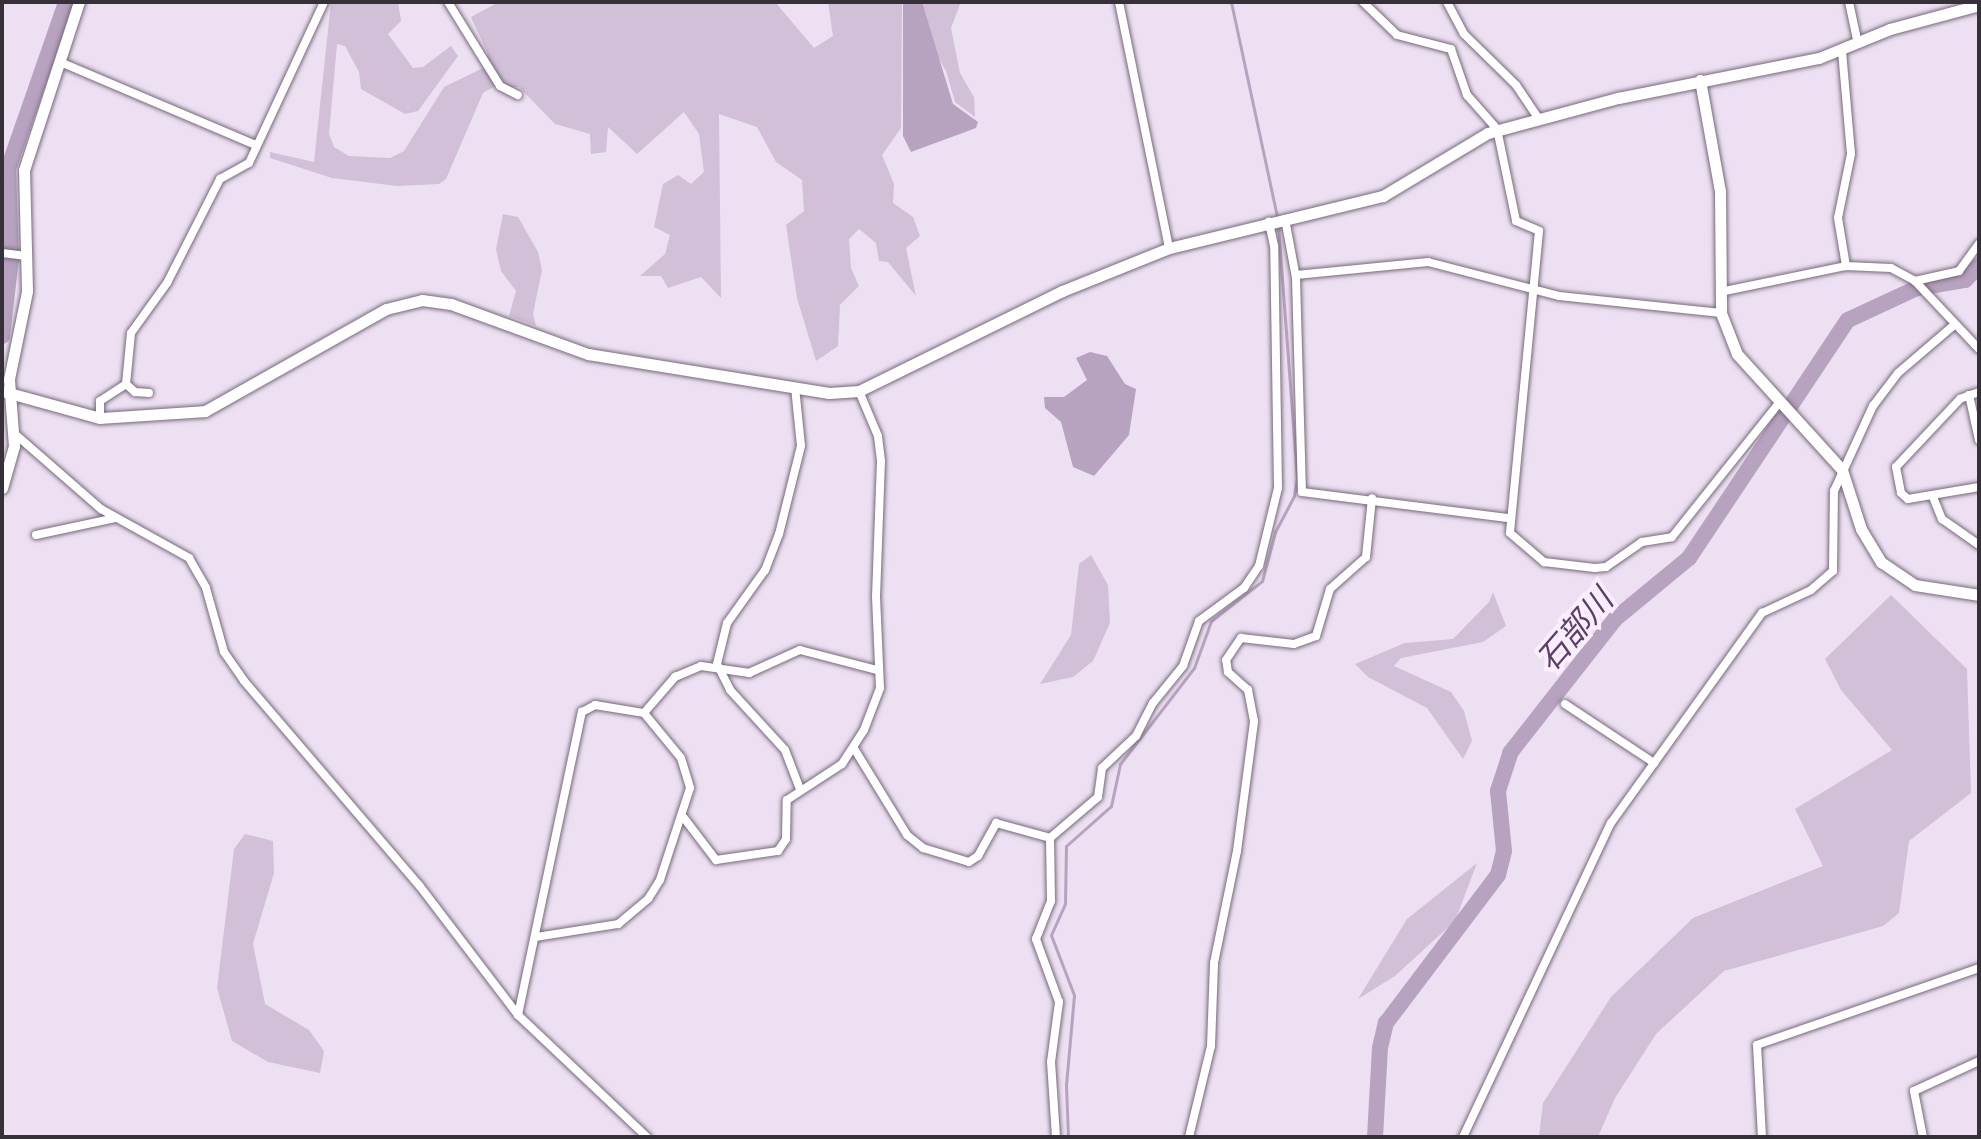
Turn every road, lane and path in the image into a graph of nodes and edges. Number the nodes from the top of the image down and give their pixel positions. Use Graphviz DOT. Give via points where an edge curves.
graph roads {
  1 [pos="79,2"];
  2 [pos="324,2"];
  3 [pos="448,2"];
  4 [pos="1119,2"];
  5 [pos="1363,2"];
  6 [pos="1447,2"];
  7 [pos="1849,2"];
  8 [pos="1979,5"];
  9 [pos="1858,44"];
  10 [pos="1842,51"];
  11 [pos="60,62"];
  12 [pos="1700,80"];
  13 [pos="518,95"];
  14 [pos="1538,118"];
  15 [pos="1497,129"];
  16 [pos="256,145"];
  17 [pos="1285,219"];
  18 [pos="1269,222"];
  19 [pos="1979,243"];
  20 [pos="1169,248"];
  21 [pos="2,253"];
  22 [pos="22,256"];
  23 [pos="1846,266"];
  24 [pos="1296,275"];
  25 [pos="1919,285"];
  26 [pos="1537,289"];
  27 [pos="1720,292"];
  28 [pos="1721,313"];
  29 [pos="1954,325"];
  30 [pos="1979,349"];
  31 [pos="126,384"];
  32 [pos="795,387"];
  33 [pos="859,391"];
  34 [pos="149,393"];
  35 [pos="1974,393"];
  36 [pos="6,394"];
  37 [pos="1779,403"];
  38 [pos="100,418"];
  39 [pos="15,434"];
  40 [pos="1979,440"];
  41 [pos="1842,470"];
  42 [pos="1979,487"];
  43 [pos="2,488"];
  44 [pos="1933,497"];
  45 [pos="1372,498"];
  46 [pos="117,517"];
  47 [pos="1509,518"];
  48 [pos="36,535"];
  49 [pos="1979,545"];
  50 [pos="1979,595"];
  51 [pos="717,664"];
  52 [pos="877,670"];
  53 [pos="1565,704"];
  54 [pos="644,713"];
  55 [pos="855,750"];
  56 [pos="1654,763"];
  57 [pos="800,789"];
  58 [pos="684,818"];
  59 [pos="1050,838"];
  60 [pos="536,937"];
  61 [pos="1979,968"];
  62 [pos="518,1015"];
  63 [pos="1979,1061"];
  64 [pos="647,1137"];
  65 [pos="1056,1137"];
  66 [pos="1189,1137"];
  67 [pos="1463,1137"];
  68 [pos="1762,1137"];
  69 [pos="1923,1137"];
  1 -- 11 [label="street"];
  2 -- 16 [label="street"];
  3 -- 13 [label="street" via="500,86"];
  4 -- 20 [label="street"];
  5 -- 15 [label="street" via="1397,35 1448,46 1467,95"];
  6 -- 14 [label="street" via="1464,34 1516,85"];
  7 -- 9 [label="street"];
  8 -- 9 [label="street" via="1927,17"];
  9 -- 10 [label="street"];
  10 -- 12 [label="street"];
  10 -- 23 [label="street" via="1851,154 1838,218"];
  11 -- 16 [label="street"];
  11 -- 22 [label="street" via="24,170"];
  12 -- 14 [label="street"];
  12 -- 27 [label="street" via="1720,191"];
  14 -- 15 [label="street"];
  15 -- 17 [label="street" via="1458,147 1383,196"];
  15 -- 26 [label="street" via="1514,217 1539,231"];
  16 -- 31 [label="street" via="246,167 220,179 167,283 131,333"];
  17 -- 18 [label="street"];
  17 -- 24 [label="street"];
  18 -- 20 [label="street"];
  18 -- 59 [label="street" via="1274,246 1278,488 1259,566 1244,588 1199,621 1183,666 1153,703 1136,736 1102,768 1098,797"];
  19 -- 25 [label="street" via="1959,271"];
  20 -- 33 [label="street" via="1062,291"];
  21 -- 22 [label="street"];
  22 -- 36 [label="street" via="27,291"];
  23 -- 25 [label="street" via="1891,268"];
  23 -- 27 [label="street"];
  24 -- 26 [label="street" via="1428,262"];
  24 -- 45 [label="street" via="1301,489"];
  25 -- 29 [label="street"];
  26 -- 28 [label="street"];
  26 -- 47 [label="street"];
  27 -- 28 [label="street"];
  28 -- 37 [label="street" via="1737,354"];
  29 -- 30 [label="street"];
  29 -- 41 [label="street" via="1881,395"];
  31 -- 34 [label="street" via="135,392"];
  31 -- 38 [label="street" via="100,401"];
  32 -- 33 [label="street"];
  32 -- 38 [label="street" via="588,354 451,304 422,300 386,309 205,411"];
  32 -- 51 [label="street" via="801,446 779,534 765,570 727,623"];
  33 -- 52 [label="street" via="881,452"];
  35 -- 40 [label="street"];
  35 -- 44 [label="street" via="1900,457 1896,467 1901,493 1908,499"];
  36 -- 38 [label="street"];
  36 -- 39 [label="street"];
  37 -- 41 [label="street"];
  37 -- 47 [label="street" via="1679,531 1642,542 1606,567 1544,562 1508,531"];
  39 -- 43 [label="street"];
  39 -- 46 [label="street"];
  41 -- 50 [label="street" via="1861,529 1881,562 1915,585"];
  41 -- 56 [label="street" via="1833,504 1833,571 1802,595 1767,608"];
  42 -- 44 [label="street"];
  44 -- 49 [label="street" via="1942,519"];
  45 -- 47 [label="street"];
  45 -- 66 [label="street" via="1366,557 1330,589 1316,636 1294,644 1241,638 1226,660 1228,672 1248,690 1254,721 1237,851 1214,963 1211,1046"];
  46 -- 48 [label="street"];
  46 -- 62 [label="street" via="189,558 206,588 230,663 419,885"];
  51 -- 52 [label="street" via="731,673 749,673 800,650"];
  51 -- 54 [label="street" via="675,677"];
  51 -- 57 [label="street" via="730,690 782,746"];
  52 -- 55 [label="street" via="880,688"];
  53 -- 56 [label="street"];
  54 -- 58 [label="street" via="685,764 690,788"];
  54 -- 60 [label="street" via="595,705 582,712"];
  55 -- 57 [label="street" via="831,773"];
  55 -- 59 [label="street" via="907,835 923,848 969,862 996,823"];
  56 -- 67 [label="street" via="1594,851"];
  57 -- 58 [label="street" via="785,806 785,845 772,854 716,860"];
  58 -- 60 [label="street" via="660,880 627,918 599,931"];
  59 -- 65 [label="street" via="1051,901 1036,939 1058,994 1051,1062"];
  60 -- 62 [label="street"];
  61 -- 68 [label="street" via="1757,1045"];
  62 -- 64 [label="street"];
  63 -- 69 [label="street" via="1914,1091"];
}
